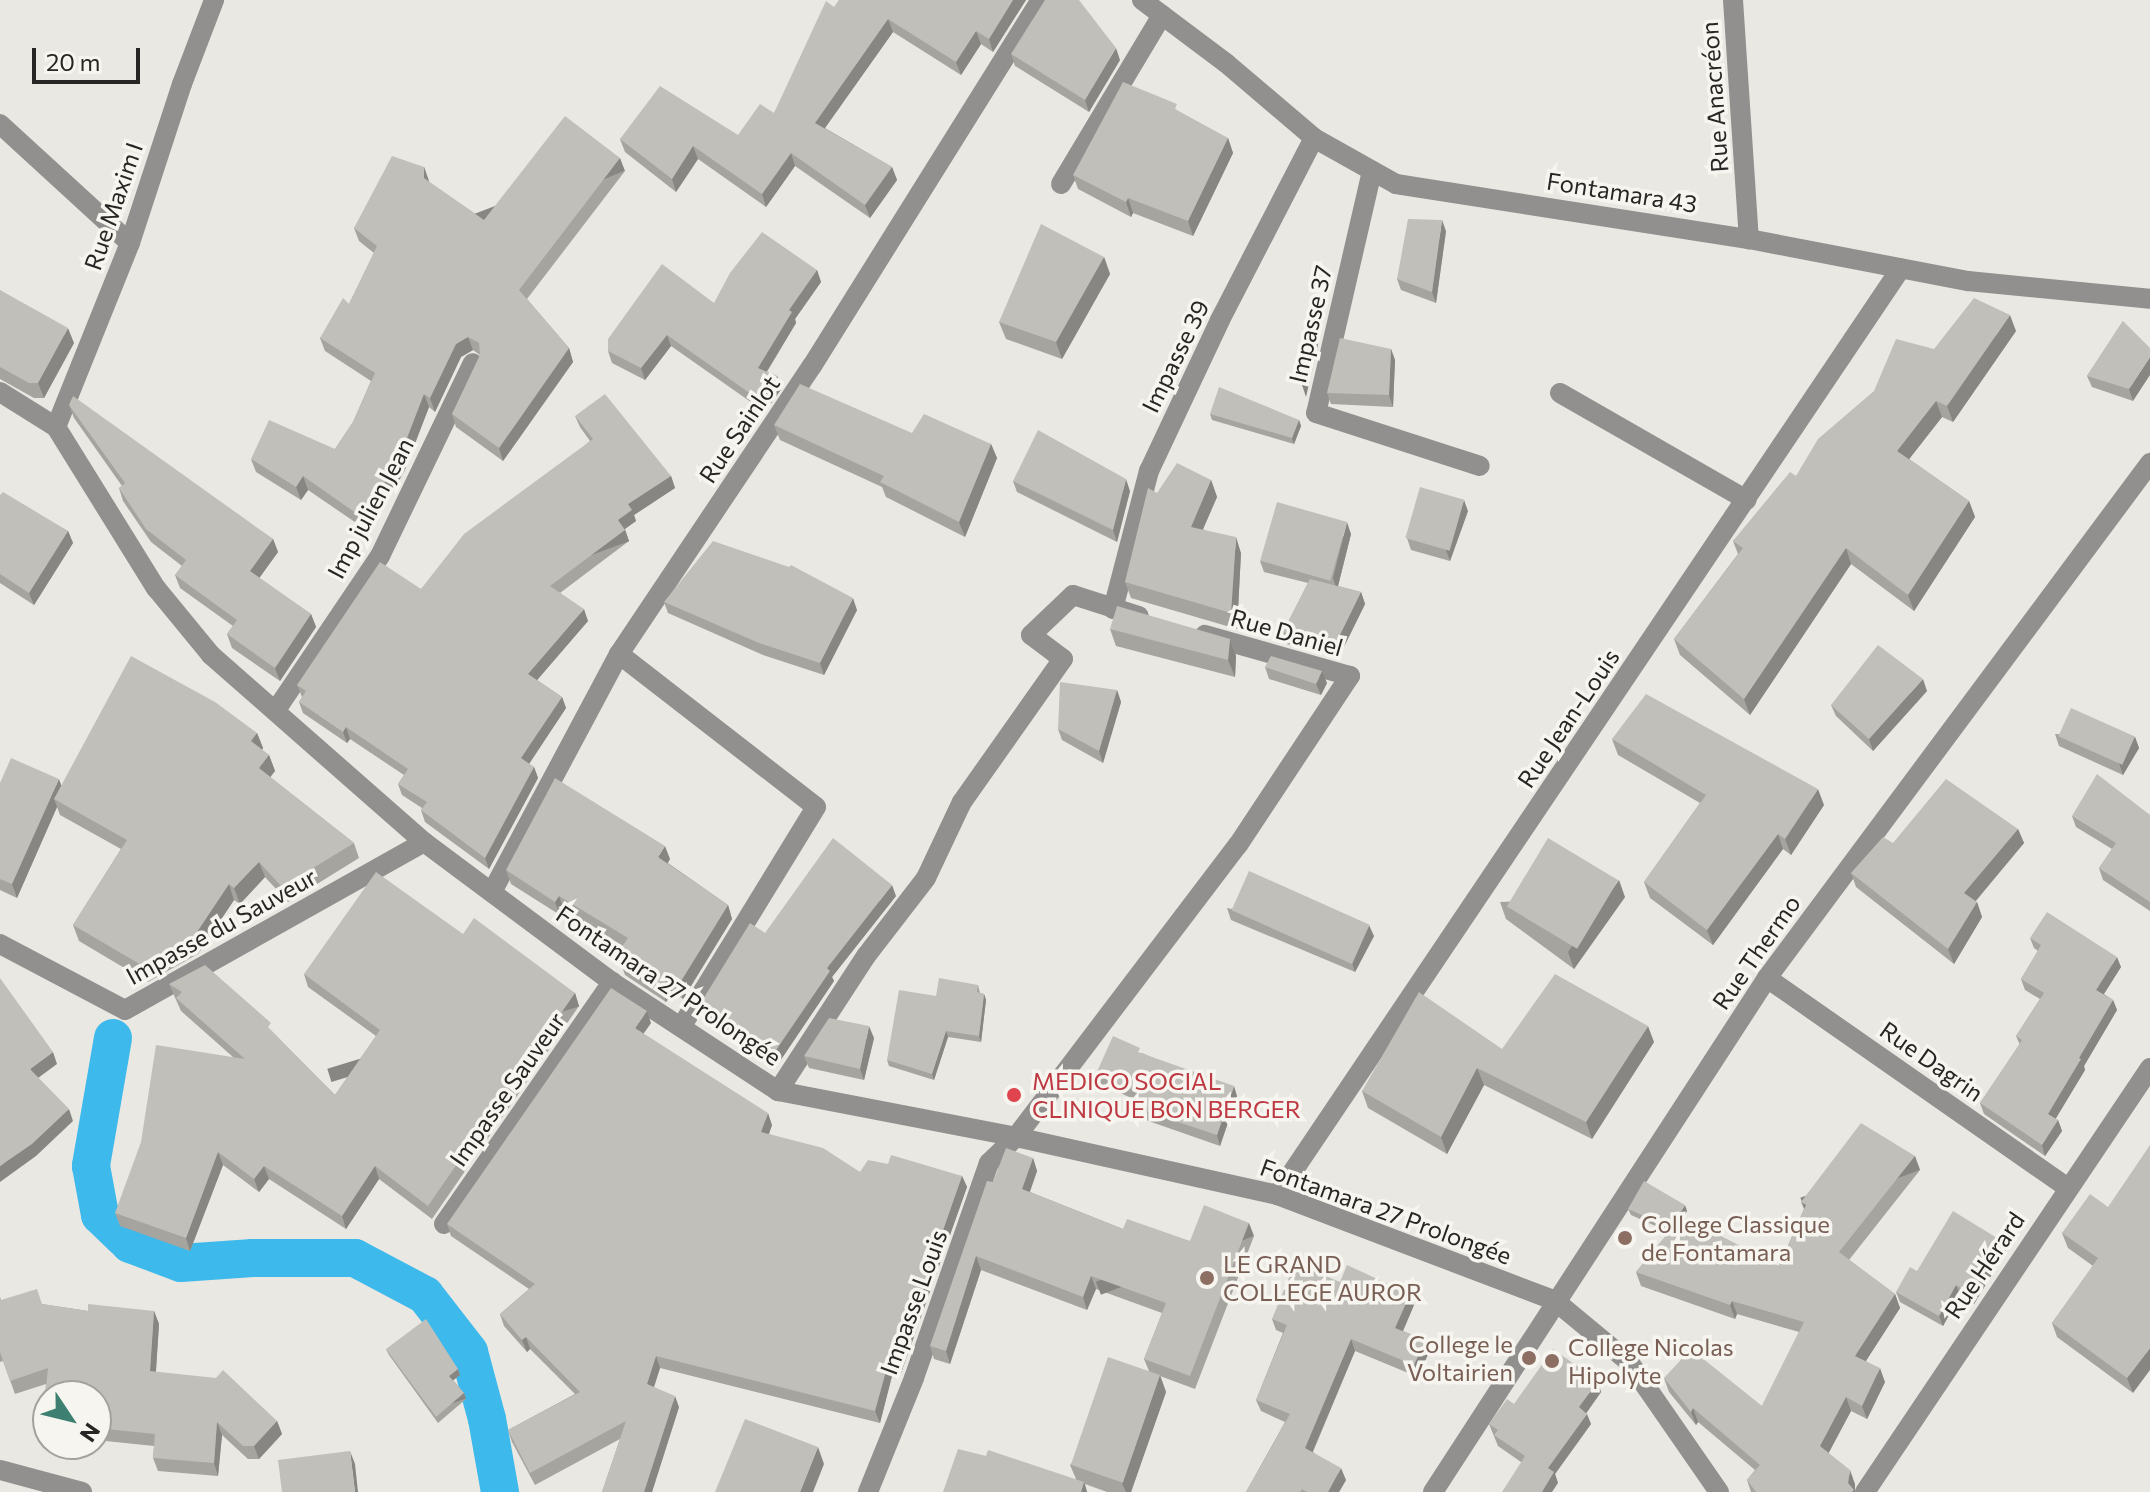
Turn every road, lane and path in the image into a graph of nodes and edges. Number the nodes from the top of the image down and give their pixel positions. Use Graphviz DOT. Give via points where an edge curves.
graph roads {
  1 [pos="214,0"];
  2 [pos="1041,0"];
  3 [pos="1142,0"];
  4 [pos="1733,0"];
  5 [pos="1162,15"];
  6 [pos="0,124"];
  7 [pos="1314,138"];
  8 [pos="1372,171"];
  9 [pos="1061,184"];
  10 [pos="1749,239"];
  11 [pos="130,243"];
  12 [pos="1901,268"];
  13 [pos="2150,299"];
  14 [pos="473,363"];
  15 [pos="0,392"];
  16 [pos="1560,393"];
  17 [pos="56,427"];
  18 [pos="2150,463"];
  19 [pos="1480,466"];
  20 [pos="1747,500"];
  21 [pos="1113,609"];
  22 [pos="1158,621"];
  23 [pos="1187,630"];
  24 [pos="619,654"];
  25 [pos="276,710"];
  26 [pos="424,842"];
  27 [pos="492,892"];
  28 [pos="0,944"];
  29 [pos="1767,978"];
  30 [pos="612,982"];
  31 [pos="682,1026"];
  32 [pos="2150,1068"];
  33 [pos="778,1091"];
  34 [pos="1016,1137"];
  35 [pos="2067,1187"];
  36 [pos="1277,1195"];
  37 [pos="444,1224"];
  38 [pos="1554,1300"];
  39 [pos="0,1470"];
  40 [pos="82,1492"];
  41 [pos="868,1492"];
  42 [pos="1433,1492"];
  43 [pos="1719,1492"];
  44 [pos="1865,1492"];
  1 -- 11 [label="street, Rue Maxim I"];
  2 -- 24 [label="street, Rue Sainlot" via="812,366"];
  3 -- 5 [label="street, Fontamara 43"];
  4 -- 10 [label="street, Rue Anacréon"];
  5 -- 7 [label="street, Fontamara 43"];
  5 -- 9 [label="street"];
  6 -- 11 [label="street"];
  7 -- 8 [label="street, Fontamara 43"];
  7 -- 21 [label="street, Impasse 39" via="1149,471"];
  8 -- 10 [label="street, Fontamara 43" via="1396,184"];
  8 -- 19 [label="street, Impasse 37" via="1316,413"];
  10 -- 12 [label="street, Fontamara 43"];
  11 -- 17 [label="street, Rue Maxim I"];
  12 -- 13 [label="street, Fontamara 43" via="1968,281"];
  12 -- 20 [label="street, Rue Jean-Louis"];
  14 -- 25 [label="street, Imp julien Jean" via="380,556"];
  15 -- 17 [label="street, Fontamara 27 Prolongée"];
  16 -- 20 [label="street"];
  17 -- 25 [label="street, Fontamara 27 Prolongée" via="156,588 211,655"];
  18 -- 29 [label="street, Rue Thermo"];
  20 -- 36 [label="street, Rue Jean-Louis"];
  21 -- 22 [label="street"];
  21 -- 33 [label="street" via="1073,595 1031,635 1063,659 962,802 926,878 866,956"];
  23 -- 34 [label="street, Rue Daniel" via="1350,676 1238,845"];
  24 -- 27 [label="street, Rue Sainlot"];
  24 -- 31 [label="street" via="816,807"];
  25 -- 26 [label="street, Fontamara 27 Prolongée"];
  26 -- 27 [label="street, Fontamara 27 Prolongée"];
  26 -- 28 [label="street, Impasse du Sauveur" via="125,1010"];
  27 -- 30 [label="street, Fontamara 27 Prolongée"];
  29 -- 35 [label="street, Rue Dagrin"];
  29 -- 38 [label="street, Rue Thermo"];
  30 -- 31 [label="street, Fontamara 27 Prolongée"];
  30 -- 37 [label="street, Impasse Sauveur"];
  31 -- 33 [label="street, Fontamara 27 Prolongée"];
  32 -- 35 [label="street, Rue Hérard"];
  33 -- 34 [label="street, Fontamara 27 Prolongée"];
  34 -- 36 [label="street, Fontamara 27 Prolongée"];
  34 -- 41 [label="street, Impasse Louis" via="989,1163"];
  35 -- 44 [label="street, Rue Hérard"];
  36 -- 38 [label="street, Fontamara 27 Prolongée"];
  38 -- 42 [label="street, Rue Thermo"];
  38 -- 43 [label="street, Fontamara 27 Prolongée" via="1629,1362"];
  39 -- 40 [label="street"];
}
